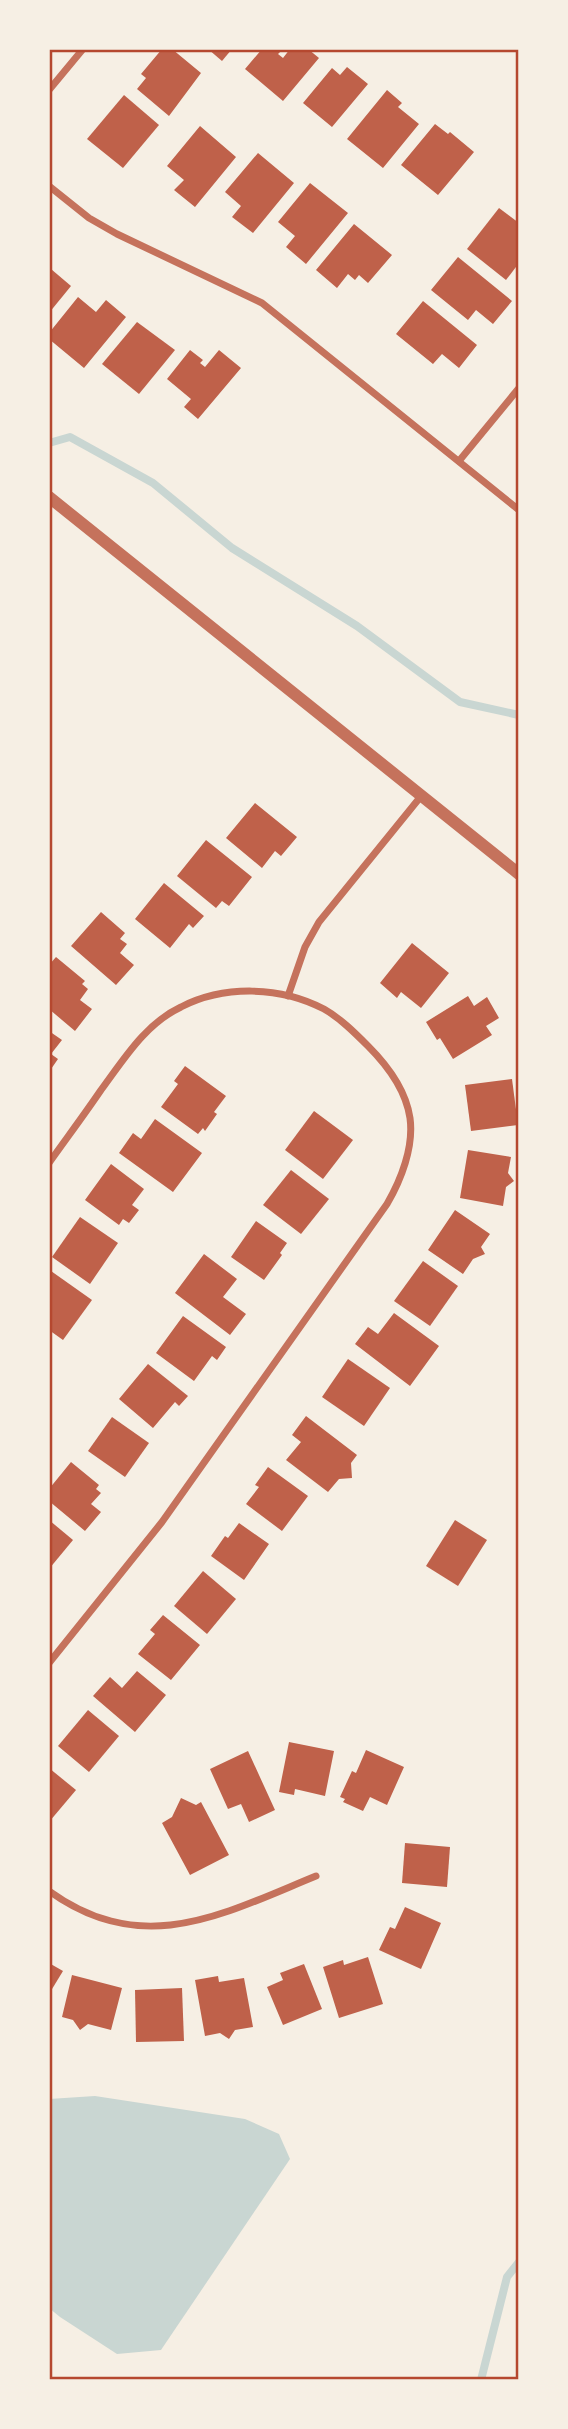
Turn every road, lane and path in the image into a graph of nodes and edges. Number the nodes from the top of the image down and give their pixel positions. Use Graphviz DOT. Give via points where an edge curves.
graph roads {
  1 [pos="83,49"];
  2 [pos="49,90"];
  3 [pos="49,186"];
  4 [pos="519,388"];
  5 [pos="459,461"];
  6 [pos="49,497"];
  7 [pos="519,510"];
  8 [pos="422,796"];
  9 [pos="519,874"];
  10 [pos="288,996"];
  11 [pos="49,1163"];
  12 [pos="49,1663"];
  13 [pos="316,1876"];
  14 [pos="49,1891"];
  1 -- 2 [label="street"];
  3 -- 5 [label="street" via="117,234 262,303"];
  4 -- 5 [label="street"];
  5 -- 7 [label="street"];
  6 -- 8 [label="street"];
  8 -- 9 [label="street"];
  8 -- 10 [label="street" via="319,922"];
  10 -- 11 [label="street" via="226,992 186,1004 161,1019 131,1049"];
  10 -- 12 [label="street" via="335,1016 391,1073 411,1119 400,1180 162,1522"];
  13 -- 14 [label="street" via="215,1918 170,1926 132,1926 107,1920"];
}
